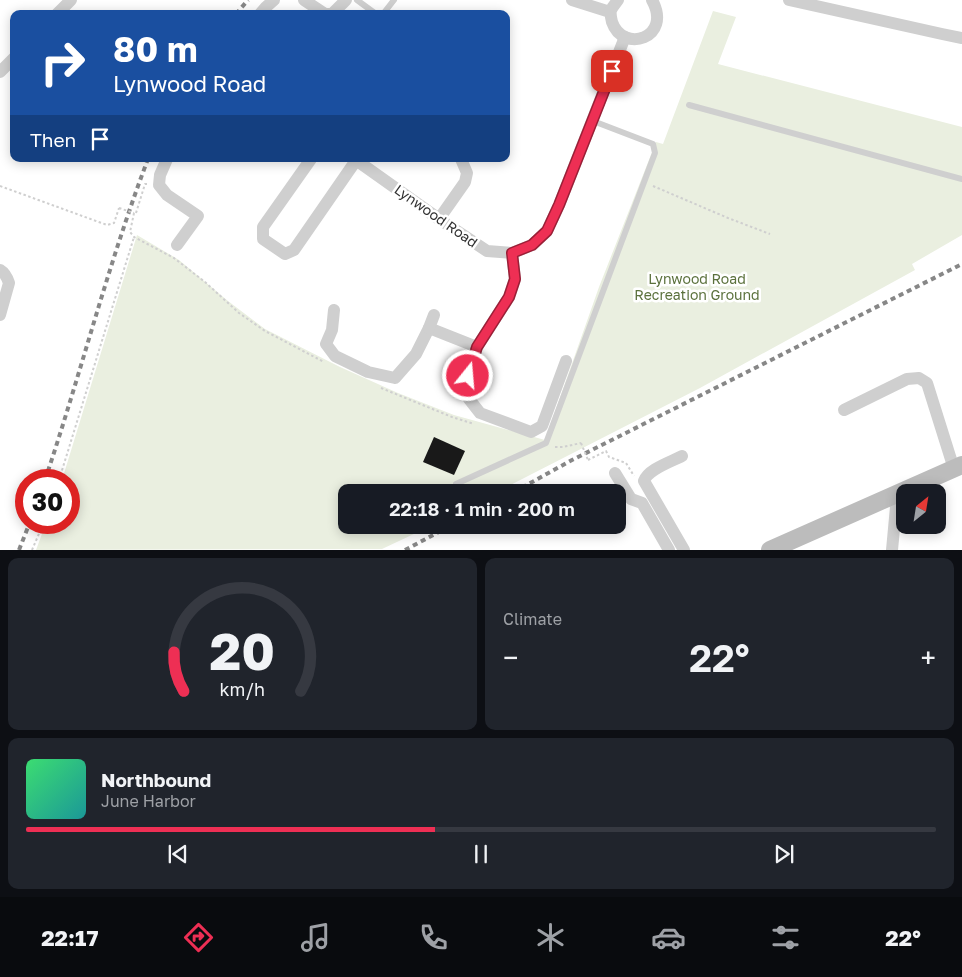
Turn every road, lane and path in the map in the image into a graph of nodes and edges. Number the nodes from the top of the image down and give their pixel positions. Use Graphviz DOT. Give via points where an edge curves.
graph roads {
  1 [pos="71,0"];
  2 [pos="274,0"];
  3 [pos="304,0"];
  4 [pos="346,0"];
  5 [pos="357,0"];
  6 [pos="394,0"];
  7 [pos="572,0"];
  8 [pos="618,0"];
  9 [pos="652,0"];
  10 [pos="790,0"];
  11 [pos="61,10"];
  12 [pos="263,10"];
  13 [pos="319,10"];
  14 [pos="336,10"];
  15 [pos="371,10"];
  16 [pos="386,10"];
  17 [pos="610,12"];
  18 [pos="625,37"];
  19 [pos="962,38"];
  20 [pos="10,62"];
  21 [pos="0,72"];
  22 [pos="688,104"];
  23 [pos="593,121"];
  24 [pos="166,162"];
  25 [pos="309,162"];
  26 [pos="356,162"];
  27 [pos="360,162"];
  28 [pos="462,162"];
  29 [pos="962,179"];
  30 [pos="644,182"];
  31 [pos="160,184"];
  32 [pos="0,186"];
  33 [pos="439,219"];
  34 [pos="132,222"];
  35 [pos="130,232"];
  36 [pos="770,234"];
  37 [pos="134,236"];
  38 [pos="177,245"];
  39 [pos="512,253"];
  40 [pos="0,270"];
  41 [pos="334,310"];
  42 [pos="0,315"];
  43 [pos="434,315"];
  44 [pos="429,328"];
  45 [pos="477,347"];
  46 [pos="566,361"];
  47 [pos="844,410"];
  48 [pos="563,447"];
  49 [pos="606,450"];
  50 [pos="682,456"];
  51 [pos="958,467"];
  52 [pos="63,469"];
  53 [pos="615,472"];
  54 [pos="456,484"];
  55 [pos="892,495"];
  56 [pos="39,534"];
  57 [pos="32,550"];
  58 [pos="669,550"];
  59 [pos="684,550"];
  60 [pos="770,550"];
  61 [pos="892,550"];
  1 -- 11 [label="street"];
  2 -- 12 [label="street"];
  3 -- 13 [label="street"];
  4 -- 14 [label="street"];
  5 -- 15 [label="lane"];
  6 -- 16 [label="lane"];
  7 -- 17 [label="street"];
  8 -- 17 [label="street"];
  9 -- 18 [label="street" via="658,15 654,29 643,38"];
  10 -- 19 [label="street"];
  17 -- 18 [label="street" via="618,33"];
  18 -- 23 [label="street, Lynwood Road"];
  20 -- 21 [label="street"];
  22 -- 29 [label="lane"];
  23 -- 30 [label="lane" via="653,144 655,153"];
  23 -- 39 [label="street, Lynwood Road" via="547,231 532,245"];
  24 -- 31 [label="street"];
  25 -- 26 [label="street, Lynwood Road" via="263,227 263,239 285,254 294,250"];
  27 -- 33 [label="street, Lynwood Road"];
  28 -- 33 [label="street" via="466,182"];
  30 -- 36 [label="path"];
  30 -- 54 [label="lane" via="546,443"];
  31 -- 35 [label="path" via="145,184"];
  31 -- 38 [label="street" via="167,195 198,216"];
  32 -- 34 [label="path, bridge" via="107,225 114,223 119,208 134,213"];
  33 -- 39 [label="street, Lynwood Road" via="487,251"];
  37 -- 52 [label="path"];
  39 -- 45 [label="street" via="515,279 509,297"];
  40 -- 42 [label="street" via="9,283"];
  41 -- 44 [label="street" via="332,330 326,344 334,356 368,372 395,378 416,354"];
  43 -- 44 [label="street"];
  44 -- 45 [label="street"];
  45 -- 46 [label="street" via="468,376 469,399 480,413 531,432 542,426"];
  47 -- 51 [label="street" via="907,379 919,378 927,384"];
  48 -- 49 [label="path, bridge" via="581,443 588,460"];
  50 -- 59 [label="street" via="653,471 644,481"];
  51 -- 55 [label="street"];
  53 -- 58 [label="street" via="631,499 642,503"];
  55 -- 60 [label="street"];
  55 -- 61 [label="street" via="896,508"];
  56 -- 57 [label="path"];
}
